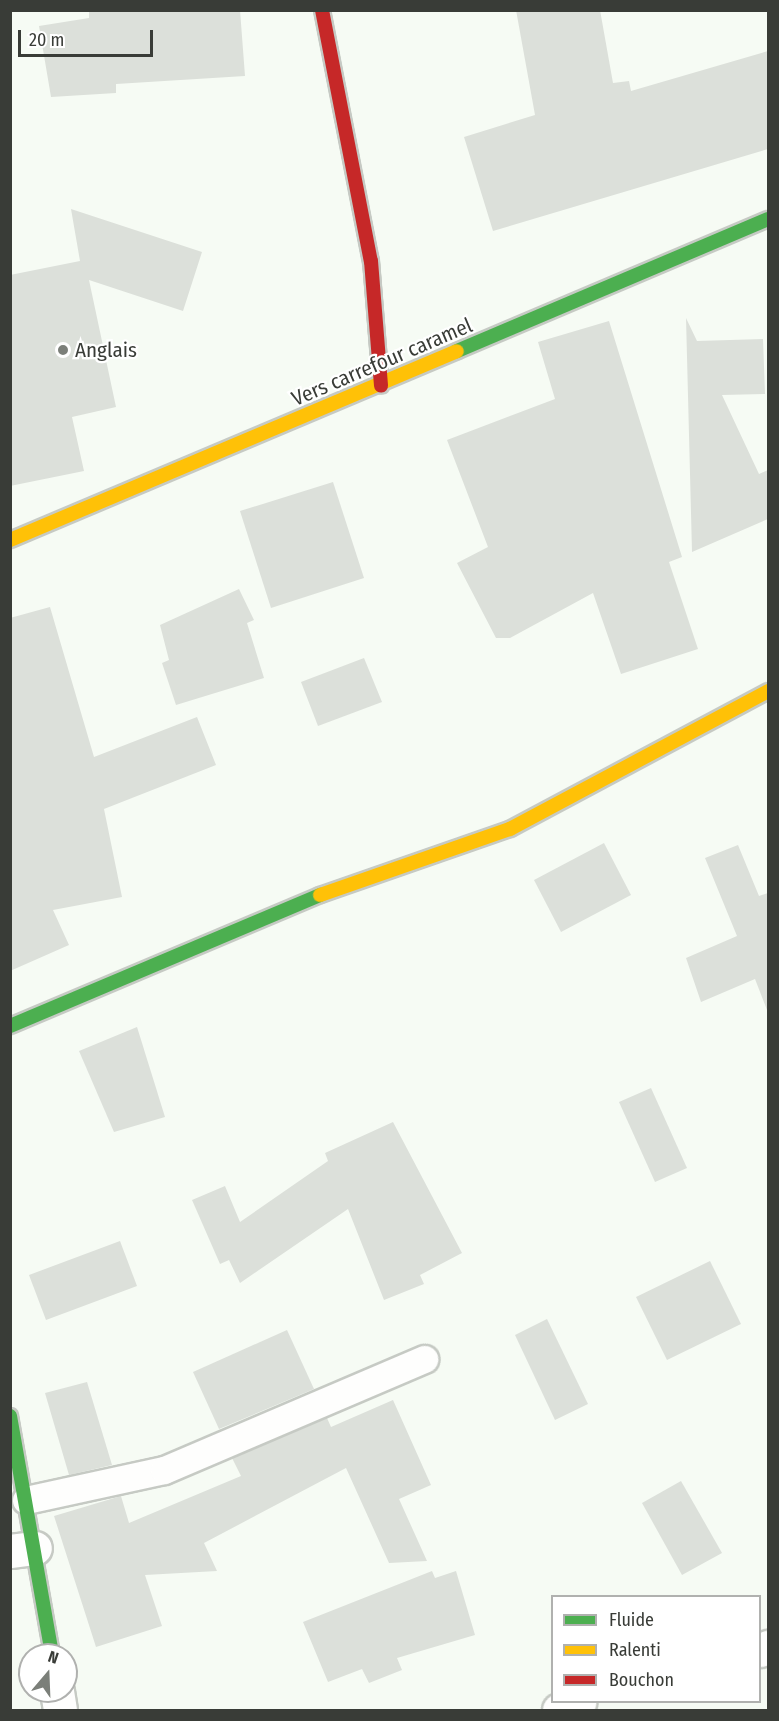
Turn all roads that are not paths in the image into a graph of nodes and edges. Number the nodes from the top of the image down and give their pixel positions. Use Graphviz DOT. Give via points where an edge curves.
graph roads {
  1 [pos="322,10"];
  2 [pos="768,219"];
  3 [pos="381,386"];
  4 [pos="10,540"];
  5 [pos="768,691"];
  6 [pos="10,1026"];
  7 [pos="424,1359"];
  8 [pos="10,1416"];
  9 [pos="26,1500"];
  10 [pos="23,1549"];
  11 [pos="49,1643"];
  12 [pos="575,1703"];
  13 [pos="559,1710"];
  1 -- 3 [label="street" via="370,261"];
  2 -- 3 [label="street, Vers carrefour caramel"];
  3 -- 4 [label="street, Vers carrefour caramel"];
  5 -- 6 [label="street" via="510,830 326,893"];
  7 -- 9 [label="lane" via="164,1470"];
  8 -- 9 [label="street"];
  9 -- 10 [label="street"];
  10 -- 11 [label="street"];
  12 -- 13 [label="street"];
}
